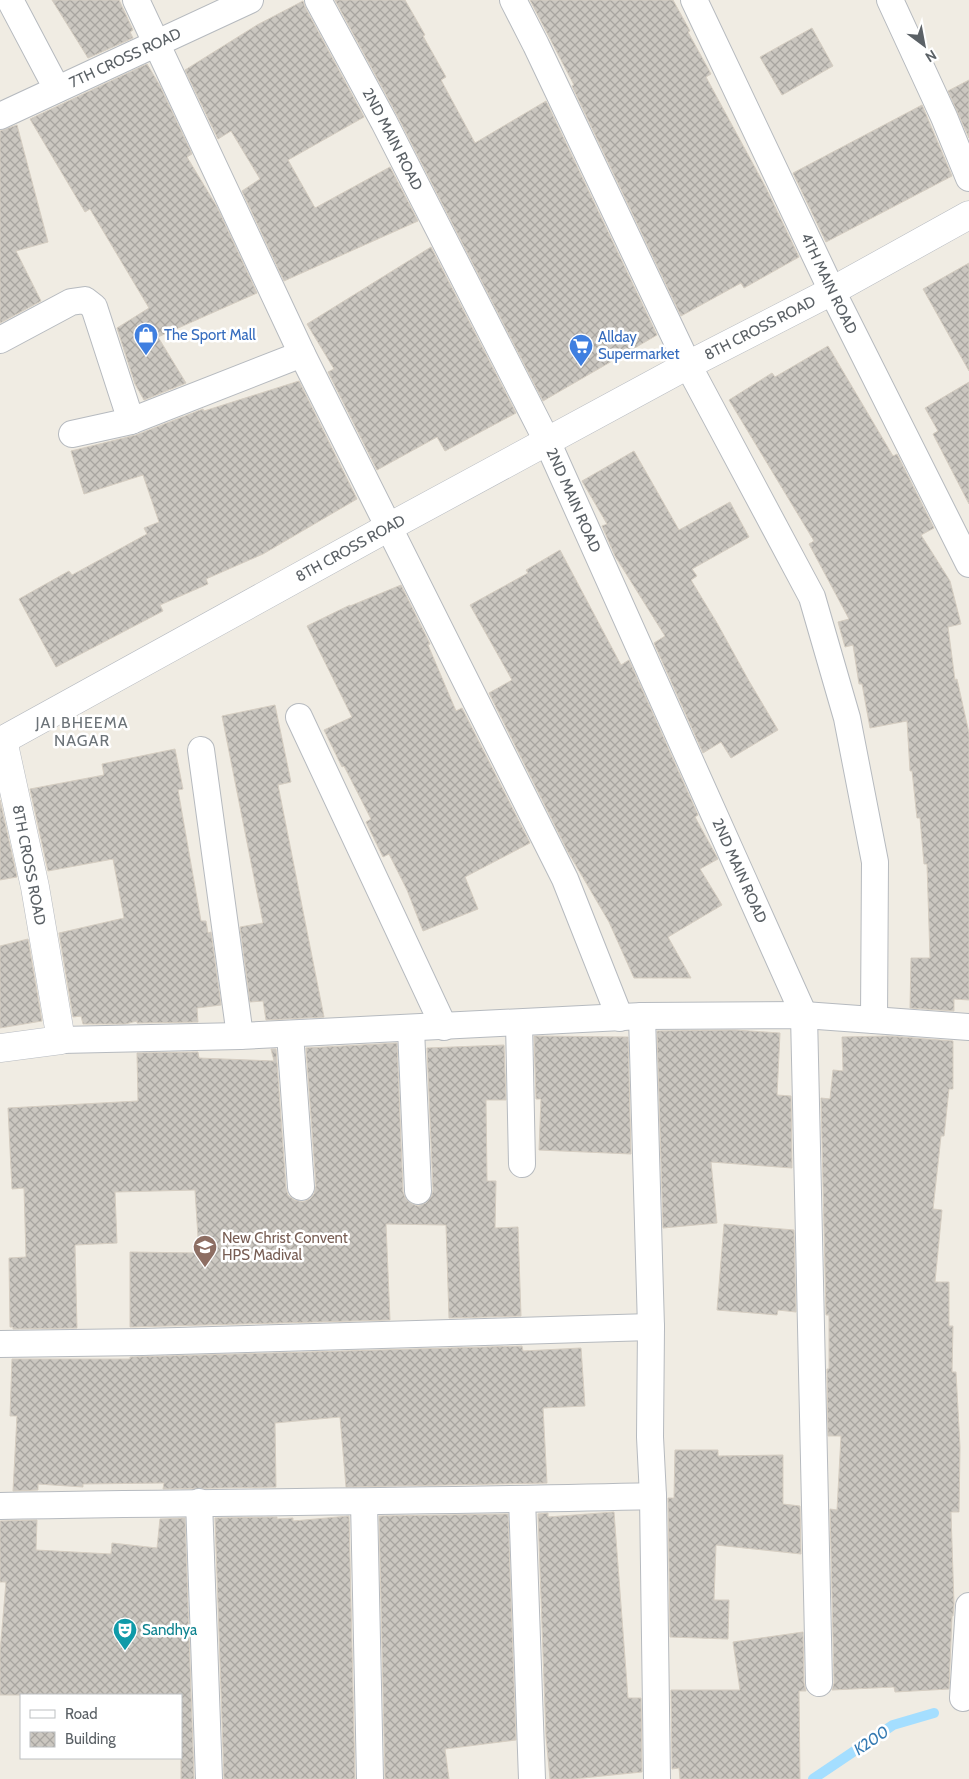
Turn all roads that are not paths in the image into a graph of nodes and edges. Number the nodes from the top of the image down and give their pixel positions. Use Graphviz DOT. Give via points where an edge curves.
graph roads {
  1 [pos="10,0"];
  2 [pos="136,0"];
  3 [pos="250,0"];
  4 [pos="318,0"];
  5 [pos="513,0"];
  6 [pos="694,0"];
  7 [pos="890,0"];
  8 [pos="157,44"];
  9 [pos="56,89"];
  10 [pos="0,116"];
  11 [pos="969,178"];
  12 [pos="969,215"];
  13 [pos="832,291"];
  14 [pos="0,340"];
  15 [pos="302,354"];
  16 [pos="688,365"];
  17 [pos="130,421"];
  18 [pos="72,434"];
  19 [pos="547,441"];
  20 [pos="389,527"];
  21 [pos="969,564"];
  22 [pos="299,717"];
  23 [pos="201,750"];
  24 [pos="804,1015"];
  25 [pos="631,1017"];
  26 [pos="874,1020"];
  27 [pos="518,1023"];
  28 [pos="444,1027"];
  29 [pos="969,1027"];
  30 [pos="410,1029"];
  31 [pos="290,1034"];
  32 [pos="240,1036"];
  33 [pos="61,1040"];
  34 [pos="0,1048"];
  35 [pos="522,1164"];
  36 [pos="300,1187"];
  37 [pos="418,1191"];
  38 [pos="651,1327"];
  39 [pos="0,1344"];
  40 [pos="653,1496"];
  41 [pos="522,1499"];
  42 [pos="199,1502"];
  43 [pos="364,1502"];
  44 [pos="0,1506"];
  45 [pos="969,1606"];
  46 [pos="819,1683"];
  47 [pos="963,1698"];
  48 [pos="209,1779"];
  49 [pos="370,1779"];
  50 [pos="532,1779"];
  51 [pos="657,1779"];
  1 -- 9 [label="street"];
  2 -- 8 [label="street"];
  3 -- 8 [label="street, 7TH CROSS ROAD"];
  4 -- 19 [label="street, 2ND MAIN ROAD"];
  5 -- 16 [label="street"];
  6 -- 13 [label="street, 4TH MAIN ROAD"];
  7 -- 11 [label="street"];
  8 -- 9 [label="street, 7TH CROSS ROAD"];
  8 -- 15 [label="street"];
  9 -- 10 [label="street, 7TH CROSS ROAD"];
  12 -- 13 [label="street, 8TH CROSS ROAD"];
  13 -- 16 [label="street, 8TH CROSS ROAD"];
  13 -- 21 [label="street, 4TH MAIN ROAD"];
  14 -- 17 [label="street" via="70,302 85,300 94,308"];
  15 -- 17 [label="street"];
  15 -- 20 [label="street"];
  16 -- 19 [label="street, 8TH CROSS ROAD"];
  16 -- 26 [label="street" via="812,597 847,718 876,862"];
  17 -- 18 [label="street"];
  19 -- 20 [label="street, 8TH CROSS ROAD"];
  19 -- 24 [label="street, 2ND MAIN ROAD"];
  20 -- 25 [label="street"];
  20 -- 33 [label="street, 8TH CROSS ROAD" via="3,740 35,887"];
  22 -- 28 [label="street"];
  23 -- 32 [label="street"];
  24 -- 25 [label="street"];
  24 -- 26 [label="street"];
  24 -- 46 [label="street"];
  25 -- 27 [label="street"];
  25 -- 38 [label="street"];
  26 -- 29 [label="street"];
  27 -- 28 [label="street"];
  27 -- 35 [label="street"];
  28 -- 30 [label="street"];
  30 -- 31 [label="street"];
  30 -- 37 [label="street"];
  31 -- 32 [label="street"];
  31 -- 36 [label="street"];
  32 -- 33 [label="street"];
  33 -- 34 [label="street"];
  38 -- 39 [label="street"];
  38 -- 40 [label="street"];
  40 -- 41 [label="street"];
  40 -- 51 [label="street"];
  41 -- 43 [label="street"];
  41 -- 50 [label="street"];
  42 -- 43 [label="street"];
  42 -- 44 [label="street"];
  42 -- 48 [label="street"];
  43 -- 49 [label="street"];
  45 -- 47 [label="street"];
}
